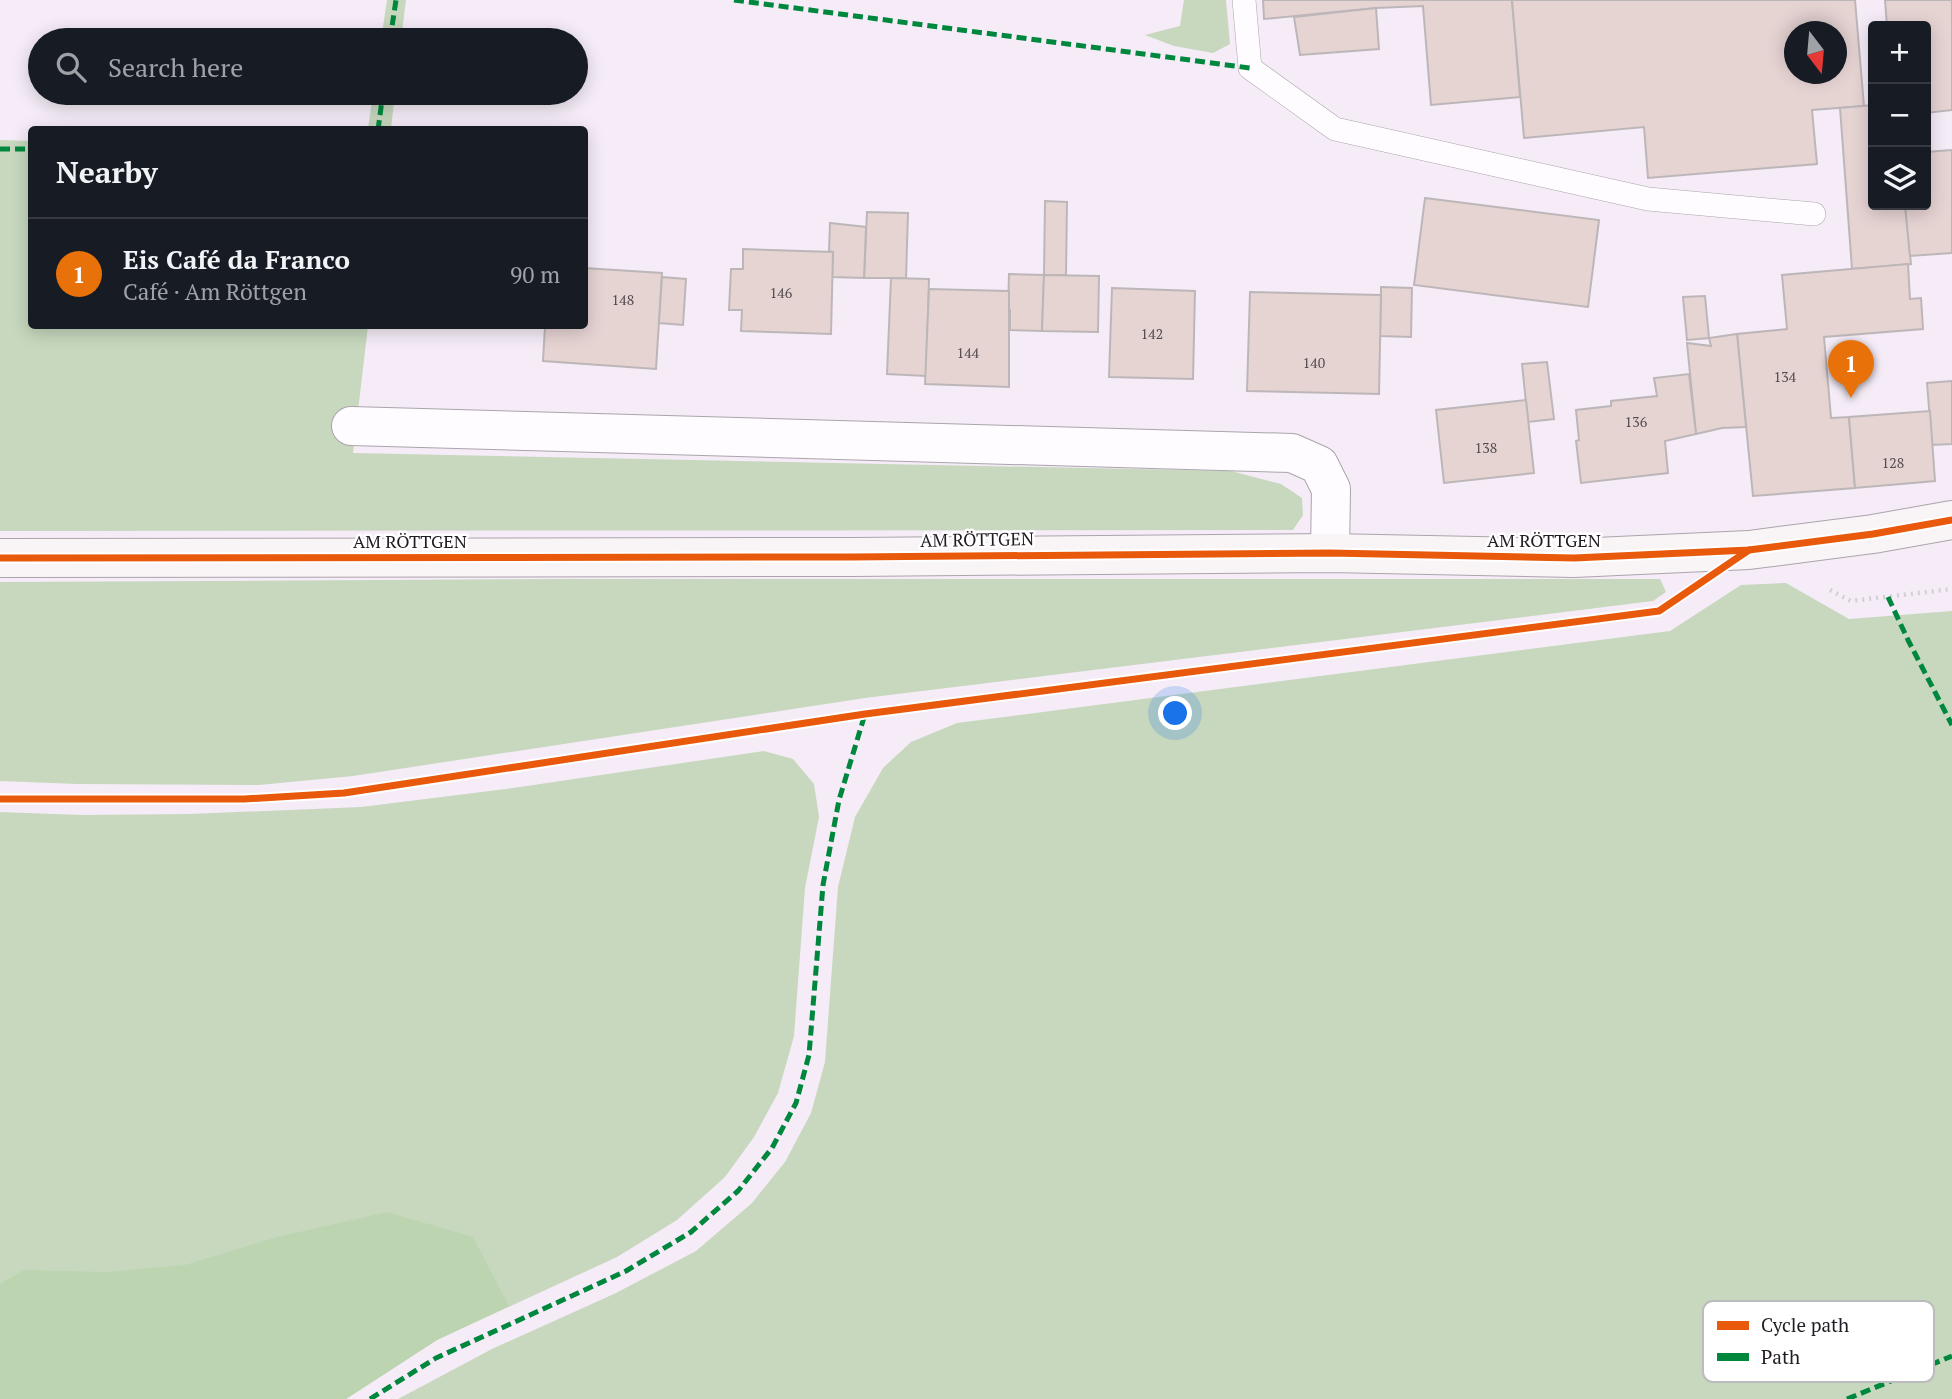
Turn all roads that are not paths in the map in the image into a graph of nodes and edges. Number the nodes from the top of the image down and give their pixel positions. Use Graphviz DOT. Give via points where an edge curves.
graph roads {
  1 [pos="1244,0"];
  2 [pos="1814,214"];
  3 [pos="351,426"];
  4 [pos="1952,520"];
  5 [pos="1329,553"];
  6 [pos="0,558"];
  1 -- 2 [label="lane" via="1250,68 1335,129 1648,200"];
  3 -- 5 [label="street" via="1292,453 1319,465 1331,489"];
  4 -- 5 [label="street, AM RÖTTGEN" via="1749,550 1574,558"];
  5 -- 6 [label="street, AM RÖTTGEN"];
}
